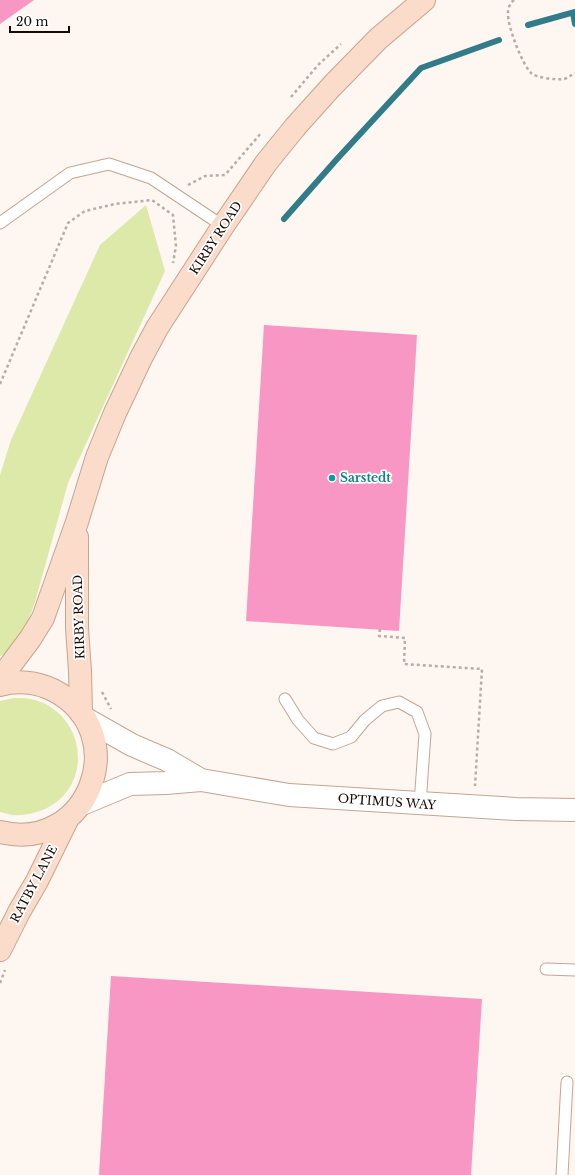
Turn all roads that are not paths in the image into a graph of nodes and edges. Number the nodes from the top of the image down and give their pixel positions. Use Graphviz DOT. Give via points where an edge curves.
graph roads {
  1 [pos="424,0"];
  2 [pos="0,223"];
  3 [pos="223,226"];
  4 [pos="77,522"];
  5 [pos="0,679"];
  6 [pos="0,685"];
  7 [pos="285,699"];
  8 [pos="83,716"];
  9 [pos="200,780"];
  10 [pos="420,804"];
  11 [pos="575,810"];
  12 [pos="75,811"];
  13 [pos="0,832"];
  14 [pos="0,950"];
  15 [pos="546,969"];
  16 [pos="575,970"];
  17 [pos="567,1082"];
  18 [pos="562,1175"];
  1 -- 3 [label="street, KIRBY ROAD" via="378,39 296,126 266,163"];
  2 -- 3 [label="lane" via="70,172 109,164 151,178"];
  3 -- 4 [label="street, KIRBY ROAD" via="141,358 97,458"];
  4 -- 5 [label="street, KIRBY ROAD" via="43,618"];
  4 -- 8 [label="street, KIRBY ROAD" via="77,628"];
  6 -- 8 [label="street" via="28,682 49,688 67,698"];
  7 -- 10 [label="lane" via="298,720 314,738 333,744 351,737 365,720 382,706 399,702 417,712 425,734"];
  8 -- 9 [label="street, OPTIMUS WAY"];
  8 -- 12 [label="street, RATBY LANE" via="94,740 96,762 88,794"];
  9 -- 10 [label="street, OPTIMUS WAY" via="289,795"];
  9 -- 12 [label="street, OPTIMUS WAY" via="130,784"];
  10 -- 11 [label="street, OPTIMUS WAY" via="549,811"];
  12 -- 13 [label="street" via="39,833 17,835"];
  12 -- 14 [label="street, RATBY LANE"];
  15 -- 16 [label="lane"];
  17 -- 18 [label="lane"];
}
